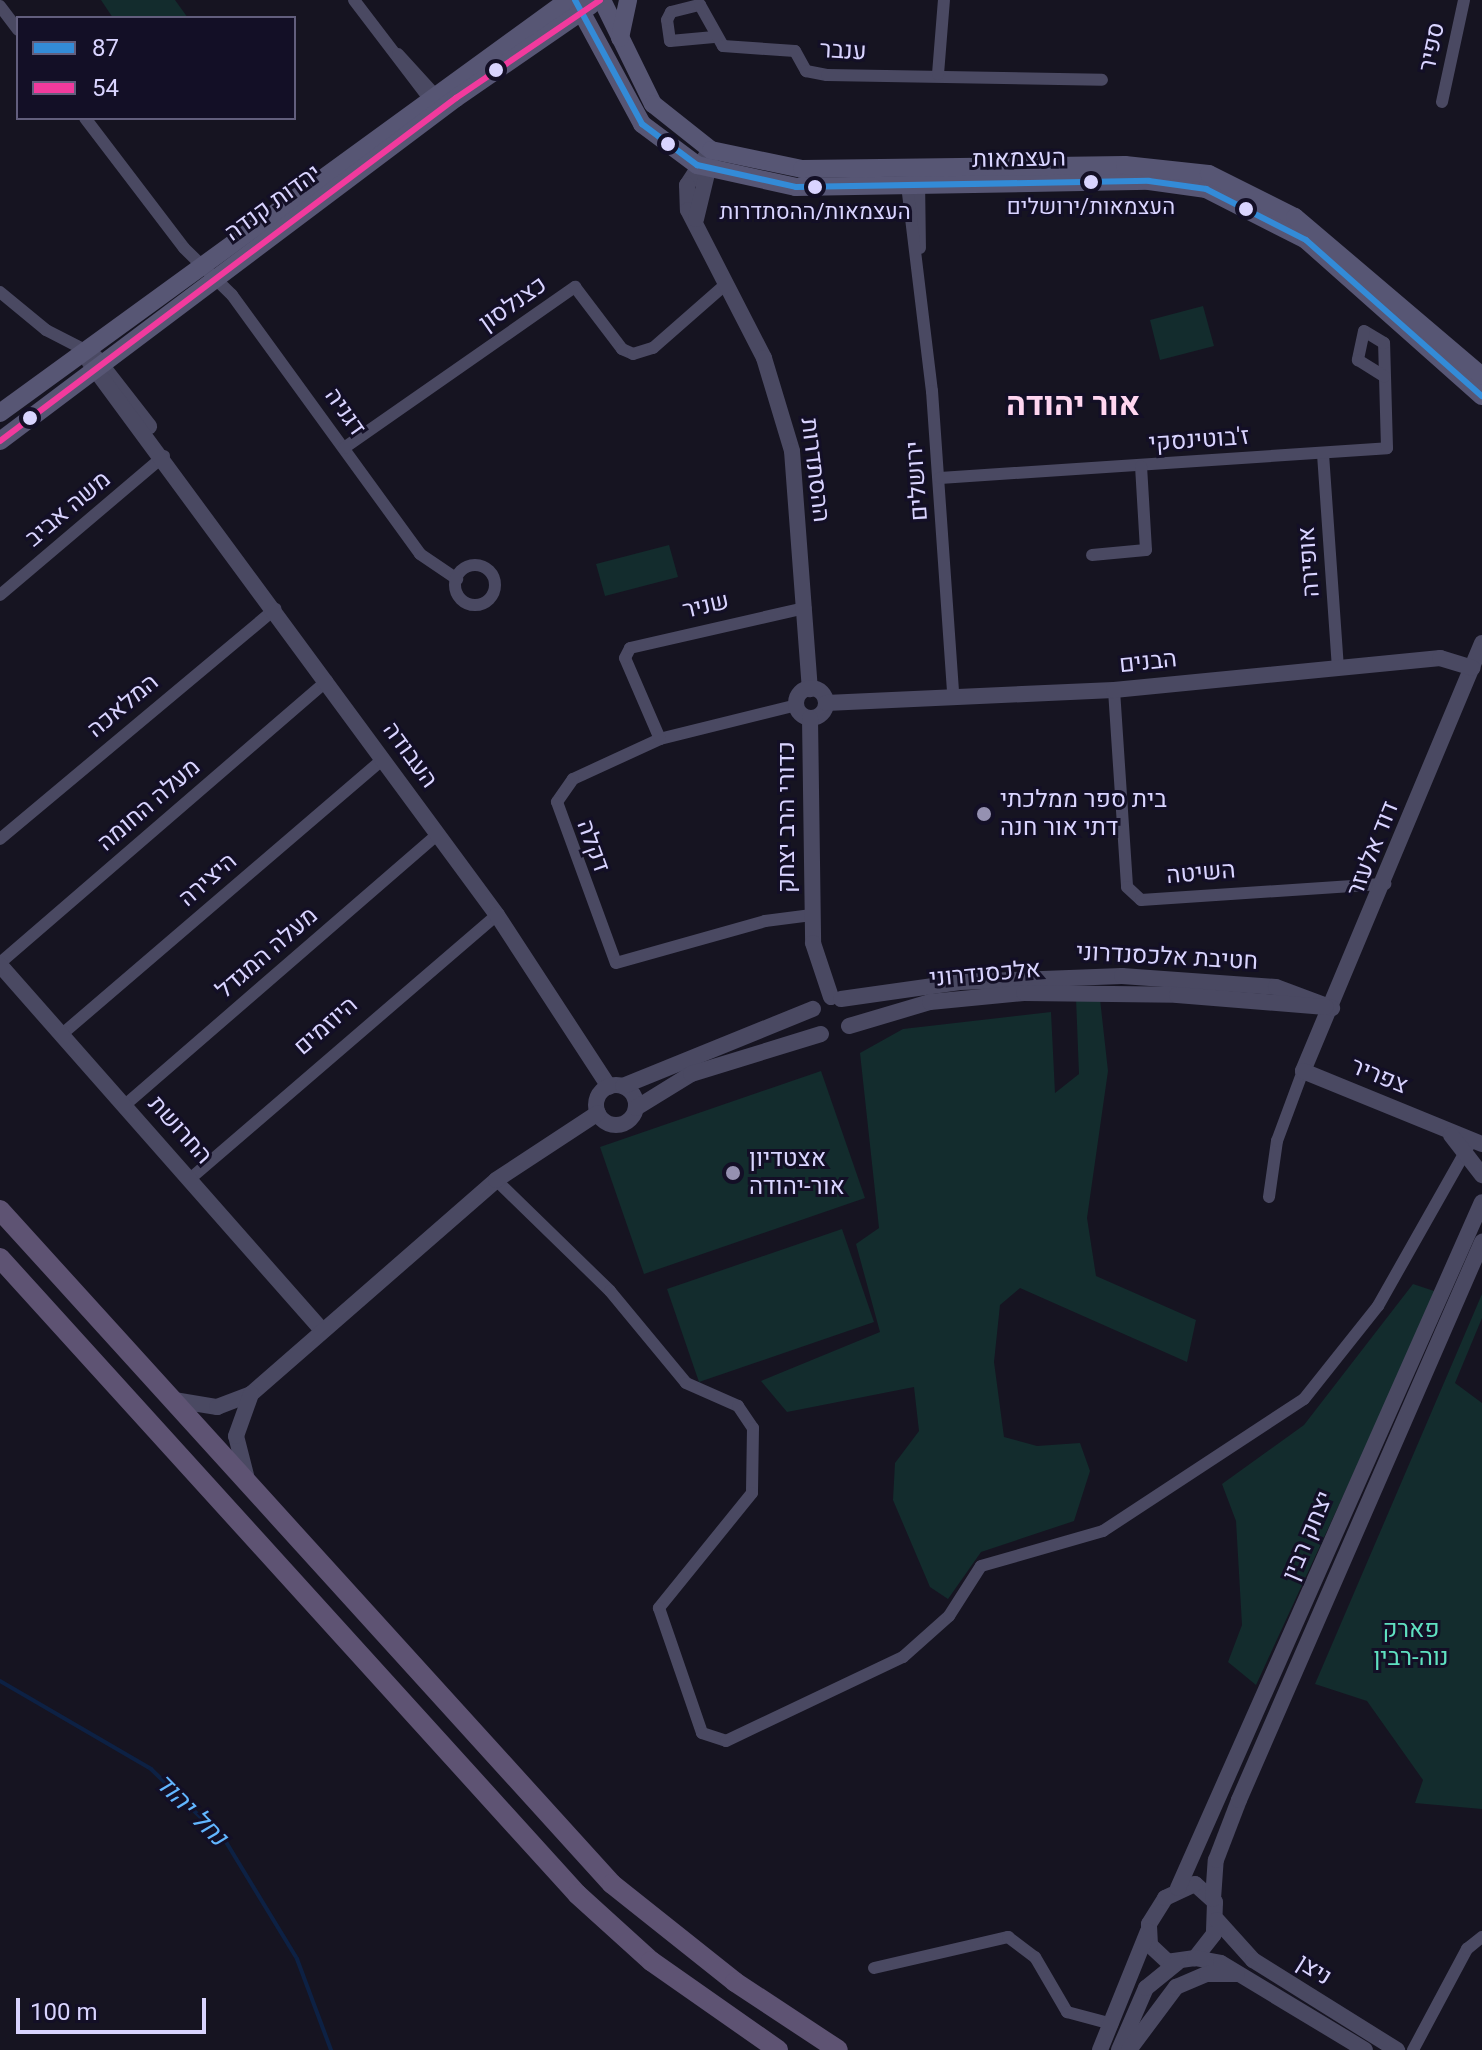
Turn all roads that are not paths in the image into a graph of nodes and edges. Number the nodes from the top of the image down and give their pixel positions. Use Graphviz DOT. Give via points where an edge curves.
graph roads {
  1 [pos="354,0"];
  2 [pos="601,0"];
  3 [pos="628,0"];
  4 [pos="944,0"];
  5 [pos="1464,0"];
  6 [pos="575,4"];
  7 [pos="0,6"];
  8 [pos="549,8"];
  9 [pos="16,27"];
  10 [pos="714,37"];
  11 [pos="620,40"];
  12 [pos="938,74"];
  13 [pos="1102,80"];
  14 [pos="435,101"];
  15 [pos="1442,102"];
  16 [pos="87,120"];
  17 [pos="711,150"];
  18 [pos="913,167"];
  19 [pos="703,168"];
  20 [pos="914,185"];
  21 [pos="208,271"];
  22 [pos="726,284"];
  23 [pos="0,292"];
  24 [pos="85,350"];
  25 [pos="98,366"];
  26 [pos="1384,376"];
  27 [pos="1482,376"];
  28 [pos="1482,396"];
  29 [pos="0,413"];
  30 [pos="0,441"];
  31 [pos="344,448"];
  32 [pos="1323,454"];
  33 [pos="164,456"];
  34 [pos="1141,466"];
  35 [pos="940,478"];
  36 [pos="1092,555"];
  37 [pos="457,579"];
  38 [pos="0,595"];
  39 [pos="805,608"];
  40 [pos="275,609"];
  41 [pos="1482,643"];
  42 [pos="1338,667"];
  43 [pos="1472,668"];
  44 [pos="327,681"];
  45 [pos="810,689"];
  46 [pos="1114,690"];
  47 [pos="953,695"];
  48 [pos="826,703"];
  49 [pos="797,705"];
  50 [pos="810,718"];
  51 [pos="660,739"];
  52 [pos="383,759"];
  53 [pos="438,834"];
  54 [pos="0,839"];
  55 [pos="1385,884"];
  56 [pos="497,915"];
  57 [pos="812,915"];
  58 [pos="0,964"];
  59 [pos="1177,995"];
  60 [pos="825,1002"];
  61 [pos="1332,1008"];
  62 [pos="849,1026"];
  63 [pos="821,1034"];
  64 [pos="61,1035"];
  65 [pos="1303,1071"];
  66 [pos="616,1086"];
  67 [pos="125,1105"];
  68 [pos="636,1108"];
  69 [pos="598,1113"];
  70 [pos="1475,1145"];
  71 [pos="1482,1175"];
  72 [pos="191,1178"];
  73 [pos="496,1180"];
  74 [pos="1269,1197"];
  75 [pos="1482,1202"];
  76 [pos="0,1210"];
  77 [pos="1482,1242"];
  78 [pos="0,1258"];
  79 [pos="322,1330"];
  80 [pos="251,1394"];
  81 [pos="174,1400"];
  82 [pos="247,1479"];
  83 [pos="1178,1888"];
  84 [pos="1213,1899"];
  85 [pos="1217,1920"];
  86 [pos="1149,1929"];
  87 [pos="1482,1937"];
  88 [pos="1195,1958"];
  89 [pos="1177,1963"];
  90 [pos="874,1968"];
  91 [pos="1244,1976"];
  92 [pos="1112,2024"];
  93 [pos="778,2050"];
  94 [pos="838,2050"];
  95 [pos="1100,2050"];
  96 [pos="1119,2050"];
  97 [pos="1129,2050"];
  98 [pos="1365,2050"];
  99 [pos="1397,2050"];
  100 [pos="1413,2050"];
  1 -- 14 [label="street"];
  2 -- 6 [label="main road"];
  2 -- 11 [label="main road, העצמאות"];
  3 -- 11 [label="main road"];
  4 -- 12 [label="street"];
  5 -- 15 [label="street, ספיר"];
  6 -- 8 [label="main road, יהדות קנדה"];
  6 -- 14 [label="main road, יהדות קנדה"];
  6 -- 19 [label="main road, העצמאות" via="642,124"];
  7 -- 9 [label="street"];
  8 -- 14 [label="main road, יהדות קנדה"];
  10 -- 12 [label="street, ענבר" via="723,46 795,51 806,71 827,75"];
  11 -- 17 [label="main road, העצמאות" via="666,120"];
  12 -- 13 [label="street, ענבר"];
  14 -- 21 [label="main road, יהדות קנדה"];
  16 -- 21 [label="street, דגניה"];
  17 -- 18 [label="main road, העצמאות" via="783,168"];
  17 -- 19 [label="street, ההסתדרות"];
  18 -- 20 [label="street, ירושלים"];
  18 -- 27 [label="main road, העצמאות" via="1150,166 1231,181 1306,225"];
  19 -- 20 [label="main road, העצמאות" via="776,186"];
  19 -- 22 [label="street, ההסתדרות" via="686,197"];
  20 -- 28 [label="main road, העצמאות" via="1149,181 1229,197 1306,240"];
  20 -- 35 [label="street, ירושלים"];
  21 -- 24 [label="main road, יהדות קנדה"];
  21 -- 25 [label="main road, יהדות קנדה"];
  21 -- 31 [label="street, דגניה"];
  22 -- 31 [label="street, כצנלסון" via="653,348 633,354 622,349 575,287"];
  22 -- 39 [label="street, ההסתדרות" via="784,414"];
  23 -- 24 [label="street" via="46,330"];
  24 -- 25 [label="street, העבודה"];
  24 -- 29 [label="main road, יהדות קנדה"];
  25 -- 30 [label="main road, יהדות קנדה"];
  25 -- 33 [label="street, העבודה"];
  26 -- 32 [label="street, ז'בוטינסקי" via="1387,448"];
  31 -- 37 [label="street, דגניה" via="420,554"];
  32 -- 34 [label="street, ז'בוטינסקי"];
  32 -- 42 [label="street, אופירה"];
  33 -- 38 [label="street, משה אביב"];
  33 -- 40 [label="street, העבודה"];
  34 -- 35 [label="street, ז'בוטינסקי"];
  34 -- 36 [label="street" via="1146,550"];
  35 -- 47 [label="street, ירושלים"];
  39 -- 45 [label="street, ההסתדרות"];
  39 -- 51 [label="street, שניר" via="637,644 625,658"];
  40 -- 44 [label="street, העבודה"];
  40 -- 54 [label="street, המלאכה"];
  41 -- 43 [label="street, דוד אלעזר"];
  42 -- 43 [label="street, הבנים" via="1440,658"];
  42 -- 46 [label="street, הבנים"];
  43 -- 55 [label="street, דוד אלעזר"];
  44 -- 52 [label="street, העבודה"];
  44 -- 58 [label="street, מעלה החומה"];
  45 -- 48 [label="street"];
  45 -- 49 [label="street"];
  46 -- 47 [label="street, הבנים"];
  46 -- 55 [label="street, השיטה" via="1127,887 1141,900"];
  47 -- 48 [label="street, הבנים"];
  48 -- 50 [label="street"];
  49 -- 50 [label="street"];
  49 -- 51 [label="street, דקלה"];
  50 -- 57 [label="street, כדורי הרב יצחק"];
  51 -- 57 [label="street, דקלה" via="573,779 557,802 610,957 626,965 743,926"];
  52 -- 53 [label="street, העבודה"];
  52 -- 64 [label="street, היצירה"];
  53 -- 56 [label="street, העבודה"];
  53 -- 67 [label="street, מעלה המגדל"];
  55 -- 61 [label="street, דוד אלעזר"];
  56 -- 66 [label="street, העבודה"];
  56 -- 72 [label="street, היוזמים"];
  57 -- 60 [label="street"];
  58 -- 64 [label="street, החרושת"];
  59 -- 61 [label="street, חטיבת אלכסנדרוני"];
  59 -- 62 [label="street, אלכסנדרוני" via="962,998 880,1012"];
  60 -- 61 [label="street, חטיבת אלכסנדרוני" via="960,982 1122,976 1276,987"];
  60 -- 62 [label="street"];
  60 -- 63 [label="street"];
  60 -- 66 [label="street, חטיבת אלכסנדרוני"];
  61 -- 65 [label="street, דוד אלעזר"];
  62 -- 63 [label="street, אלכסנדרוני" via="834,1037"];
  63 -- 68 [label="street" via="691,1074"];
  64 -- 67 [label="street, החרושת"];
  65 -- 70 [label="street, צפריר"];
  65 -- 74 [label="street" via="1277,1141"];
  66 -- 68 [label="street, העבודה"];
  66 -- 69 [label="street" via="599,1095"];
  67 -- 72 [label="street, החרושת"];
  68 -- 69 [label="street" via="619,1125"];
  69 -- 73 [label="street"];
  70 -- 71 [label="street, צפריר"];
  70 -- 73 [label="street" via="1378,1306 1304,1399 1103,1531 981,1566 925,1642 865,1679 726,1741 702,1733 659,1608 752,1493 753,1428 738,1406 686,1383 610,1291"];
  72 -- 79 [label="street, החרושת"];
  73 -- 79 [label="street"];
  75 -- 83 [label="street, יצחק רבין"];
  76 -- 81 [label="main road"];
  77 -- 84 [label="street, יצחק רבין" via="1239,1800 1216,1860"];
  78 -- 93 [label="main road" via="577,1894 651,1961"];
  79 -- 80 [label="street"];
  80 -- 81 [label="street" via="217,1407"];
  80 -- 82 [label="street" via="236,1436"];
  81 -- 82 [label="main road"];
  82 -- 94 [label="main road" via="612,1884 735,1982"];
  83 -- 84 [label="street" via="1195,1884"];
  83 -- 86 [label="street" via="1161,1902"];
  84 -- 85 [label="street"];
  85 -- 88 [label="street"];
  85 -- 99 [label="street, ניצן" via="1253,1960"];
  86 -- 89 [label="street" via="1156,1954"];
  86 -- 92 [label="street"];
  87 -- 100 [label="street" via="1467,1949"];
  88 -- 89 [label="street"];
  88 -- 91 [label="street, ניצן"];
  89 -- 96 [label="street" via="1146,1988"];
  90 -- 92 [label="street" via="1008,1937 1035,1957 1067,2012"];
  91 -- 97 [label="street" via="1207,1974 1176,1987"];
  91 -- 98 [label="street, ניצן"];
  92 -- 95 [label="street"];
}
